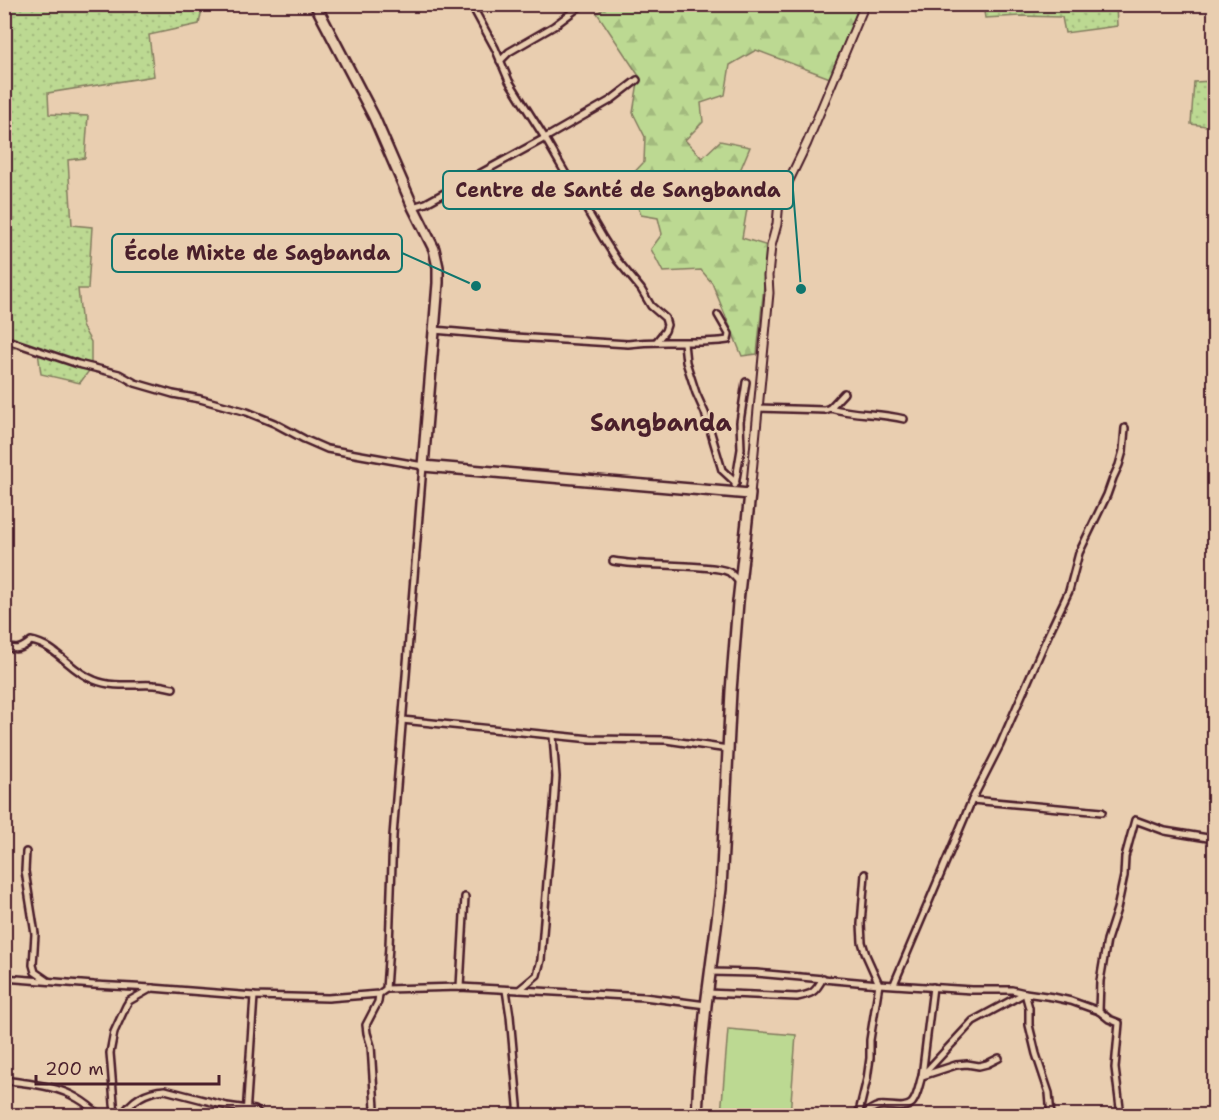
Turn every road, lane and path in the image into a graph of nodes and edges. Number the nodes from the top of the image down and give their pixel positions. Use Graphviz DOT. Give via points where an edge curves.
graph roads {
  1 [pos="315,4"];
  2 [pos="471,4"];
  3 [pos="583,4"];
  4 [pos="865,4"];
  5 [pos="500,61"];
  6 [pos="637,80"];
  7 [pos="545,138"];
  8 [pos="413,207"];
  9 [pos="718,315"];
  10 [pos="434,330"];
  11 [pos="4,339"];
  12 [pos="656,342"];
  13 [pos="684,343"];
  14 [pos="746,382"];
  15 [pos="844,393"];
  16 [pos="758,408"];
  17 [pos="830,408"];
  18 [pos="904,418"];
  19 [pos="1125,428"];
  20 [pos="423,466"];
  21 [pos="735,488"];
  22 [pos="750,494"];
  23 [pos="613,561"];
  24 [pos="740,583"];
  25 [pos="4,646"];
  26 [pos="173,688"];
  27 [pos="402,720"];
  28 [pos="553,735"];
  29 [pos="728,748"];
  30 [pos="972,800"];
  31 [pos="1102,812"];
  32 [pos="1215,839"];
  33 [pos="26,852"];
  34 [pos="865,874"];
  35 [pos="465,897"];
  36 [pos="710,972"];
  37 [pos="4,978"];
  38 [pos="823,978"];
  39 [pos="48,981"];
  40 [pos="879,984"];
  41 [pos="894,984"];
  42 [pos="152,987"];
  43 [pos="460,987"];
  44 [pos="933,987"];
  45 [pos="386,989"];
  46 [pos="506,990"];
  47 [pos="519,990"];
  48 [pos="707,993"];
  49 [pos="1025,993"];
  50 [pos="379,994"];
  51 [pos="254,996"];
  52 [pos="706,1005"];
  53 [pos="1099,1011"];
  54 [pos="999,1058"];
  55 [pos="922,1076"];
  56 [pos="4,1080"];
  57 [pos="247,1112"];
  58 [pos="100,1116"];
  59 [pos="116,1116"];
  60 [pos="122,1116"];
  61 [pos="261,1116"];
  62 [pos="373,1116"];
  63 [pos="519,1116"];
  64 [pos="697,1116"];
  65 [pos="860,1116"];
  66 [pos="1051,1116"];
  67 [pos="1121,1116"];
  1 -- 8 [label="main road" via="374,117"];
  2 -- 5 [label="street"];
  3 -- 5 [label="street"];
  4 -- 16 [label="street" via="779,201 771,246"];
  5 -- 7 [label="street"];
  6 -- 7 [label="street" via="611,100"];
  7 -- 8 [label="street"];
  7 -- 12 [label="street" via="617,260 651,306 665,318 665,331"];
  8 -- 10 [label="main road" via="434,249 438,267"];
  9 -- 13 [label="street" via="729,334 728,340"];
  10 -- 12 [label="street" via="617,343"];
  10 -- 20 [label="main road"];
  11 -- 20 [label="street" via="118,374 135,383 247,412 327,449"];
  12 -- 13 [label="street"];
  13 -- 21 [label="street" via="686,362 722,470"];
  14 -- 21 [label="street"];
  15 -- 17 [label="street"];
  16 -- 17 [label="street"];
  16 -- 22 [label="street"];
  17 -- 18 [label="street"];
  19 -- 30 [label="street" via="1119,465 1079,553 1069,591"];
  20 -- 21 [label="main road"];
  20 -- 27 [label="street"];
  21 -- 22 [label="main road"];
  22 -- 24 [label="main road"];
  23 -- 24 [label="street" via="717,569 734,575"];
  24 -- 29 [label="main road"];
  25 -- 26 [label="street" via="17,650 31,641 39,642 96,681"];
  27 -- 28 [label="street"];
  27 -- 45 [label="street"];
  28 -- 29 [label="street" via="666,740"];
  28 -- 47 [label="street" via="556,777 541,960 537,975"];
  29 -- 36 [label="main road" via="721,889"];
  30 -- 31 [label="street"];
  30 -- 41 [label="street"];
  32 -- 53 [label="street" via="1165,831 1135,820 1125,856 1118,909 1107,940"];
  33 -- 39 [label="street" via="35,934 33,965 35,972"];
  34 -- 40 [label="street" via="862,942"];
  35 -- 43 [label="street"];
  36 -- 38 [label="street"];
  36 -- 48 [label="main road"];
  37 -- 39 [label="street"];
  38 -- 40 [label="street"];
  38 -- 48 [label="street" via="811,994 796,997"];
  39 -- 42 [label="street"];
  40 -- 41 [label="street"];
  40 -- 65 [label="street"];
  41 -- 44 [label="street"];
  42 -- 51 [label="street"];
  42 -- 59 [label="street" via="129,1001 114,1032 110,1059"];
  43 -- 45 [label="street"];
  43 -- 46 [label="street"];
  44 -- 49 [label="street"];
  44 -- 55 [label="street"];
  45 -- 50 [label="street"];
  46 -- 47 [label="street"];
  46 -- 63 [label="street"];
  47 -- 52 [label="street" via="644,997"];
  48 -- 52 [label="main road"];
  49 -- 53 [label="street"];
  49 -- 55 [label="street" via="973,1021"];
  49 -- 66 [label="street"];
  50 -- 51 [label="street" via="328,998"];
  50 -- 62 [label="street" via="366,1025 371,1046"];
  51 -- 57 [label="street"];
  52 -- 64 [label="main road"];
  53 -- 67 [label="street" via="1119,1023 1115,1068"];
  54 -- 55 [label="street" via="979,1066 956,1065"];
  55 -- 65 [label="street" via="911,1104 881,1106"];
  56 -- 58 [label="street" via="68,1094"];
  57 -- 60 [label="street" via="165,1090 143,1095"];
  57 -- 61 [label="street" via="255,1110"];
}
